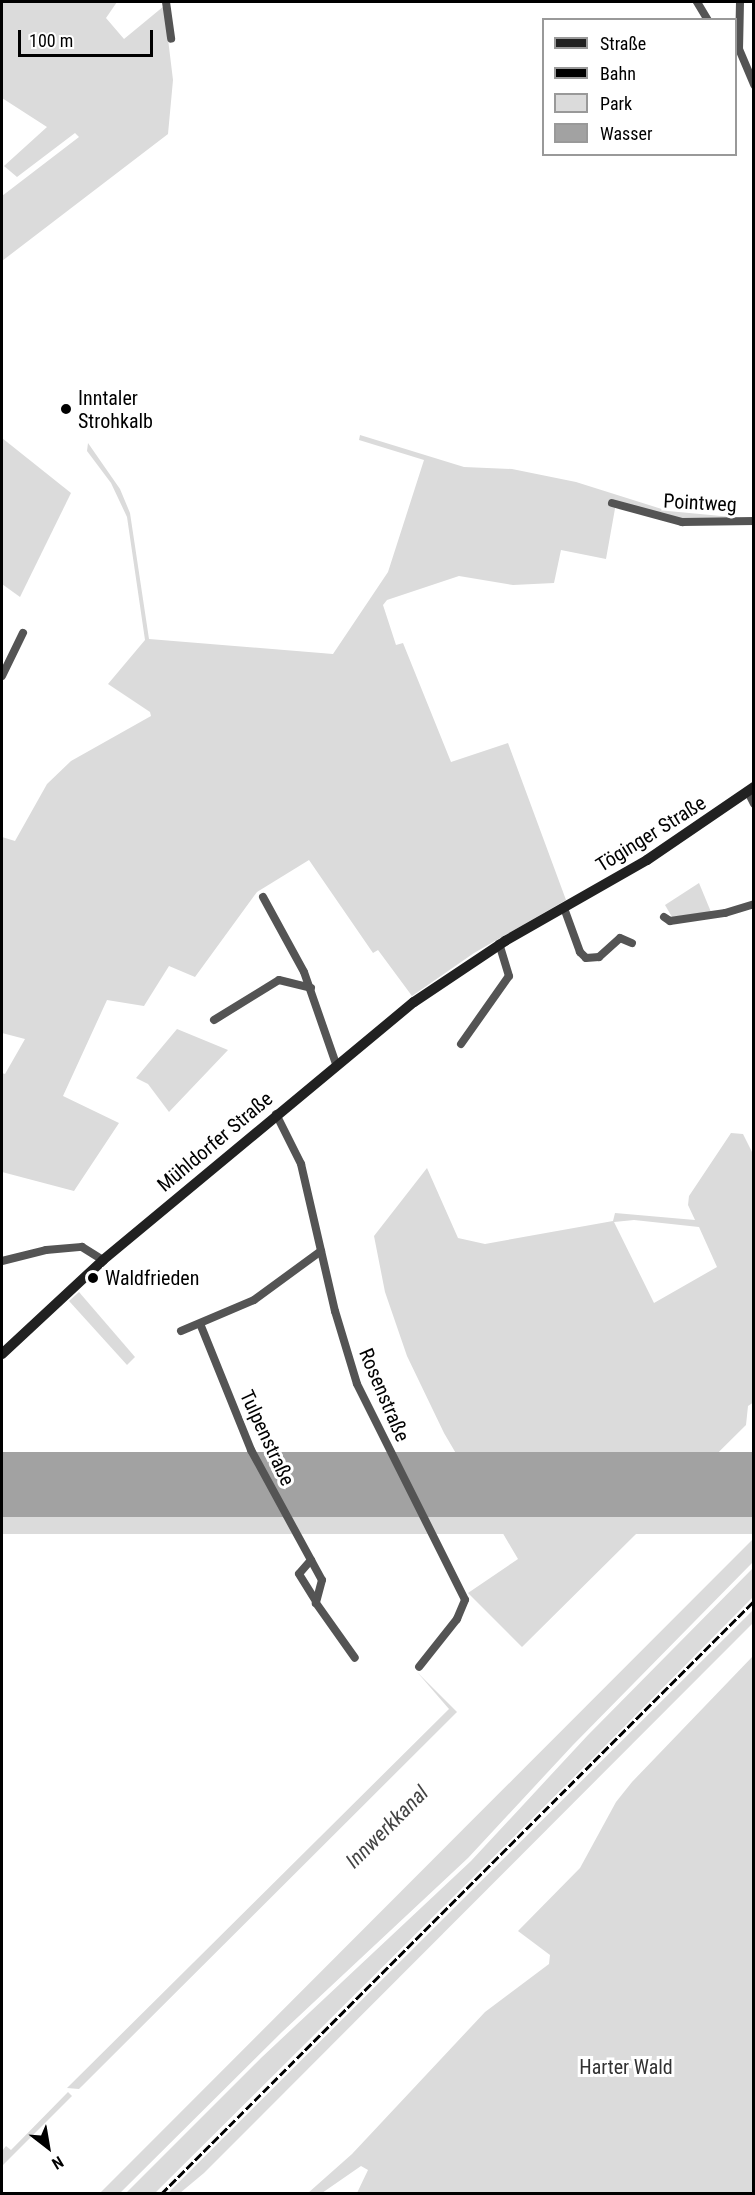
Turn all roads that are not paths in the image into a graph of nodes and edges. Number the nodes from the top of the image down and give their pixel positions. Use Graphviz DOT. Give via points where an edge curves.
graph roads {
  1 [pos="166,2"];
  2 [pos="697,2"];
  3 [pos="740,2"];
  4 [pos="707,18"];
  5 [pos="737,23"];
  6 [pos="737,36"];
  7 [pos="171,39"];
  8 [pos="753,85"];
  9 [pos="612,503"];
  10 [pos="753,521"];
  11 [pos="23,633"];
  12 [pos="2,676"];
  13 [pos="751,790"];
  14 [pos="753,804"];
  15 [pos="263,897"];
  16 [pos="753,904"];
  17 [pos="564,908"];
  18 [pos="664,917"];
  19 [pos="632,943"];
  20 [pos="500,945"];
  21 [pos="311,988"];
  22 [pos="214,1020"];
  23 [pos="461,1044"];
  24 [pos="350,1052"];
  25 [pos="336,1064"];
  26 [pos="276,1114"];
  27 [pos="321,1251"];
  28 [pos="103,1260"];
  29 [pos="2,1261"];
  30 [pos="201,1326"];
  31 [pos="181,1331"];
  32 [pos="2,1354"];
  33 [pos="311,1560"];
  34 [pos="315,1600"];
  35 [pos="355,1658"];
  36 [pos="418,1667"];
  1 -- 7 [label="street"];
  2 -- 4 [label="street"];
  3 -- 5 [label="street"];
  6 -- 8 [label="street" via="741,58"];
  9 -- 10 [label="street, Pointweg" via="682,522"];
  11 -- 12 [label="street"];
  13 -- 14 [label="street"];
  13 -- 17 [label="street, Töginger Straße" via="647,860"];
  15 -- 21 [label="street"];
  16 -- 18 [label="street" via="725,913 670,921"];
  17 -- 19 [label="street" via="580,952 586,958 599,957 620,938"];
  17 -- 20 [label="street, Töginger Straße"];
  20 -- 23 [label="street" via="509,976"];
  20 -- 24 [label="street, Töginger Straße" via="442,981"];
  21 -- 22 [label="street" via="279,980"];
  21 -- 25 [label="street"];
  24 -- 25 [label="street, Mühldorfer Straße"];
  25 -- 26 [label="street, Mühldorfer Straße"];
  26 -- 27 [label="street, Rosenstraße" via="301,1164"];
  26 -- 28 [label="street, Mühldorfer Straße"];
  27 -- 30 [label="street" via="254,1300"];
  27 -- 36 [label="street, Rosenstraße" via="362,1396 465,1600 457,1619"];
  28 -- 29 [label="street" via="82,1248 46,1250"];
  28 -- 32 [label="street, Mühldorfer Straße"];
  30 -- 31 [label="street"];
  30 -- 33 [label="street, Tulpenstraße" via="251,1450"];
  33 -- 34 [label="street, Tulpenstraße" via="322,1580"];
  33 -- 34 [label="street" via="299,1574"];
  34 -- 35 [label="street"];
}
